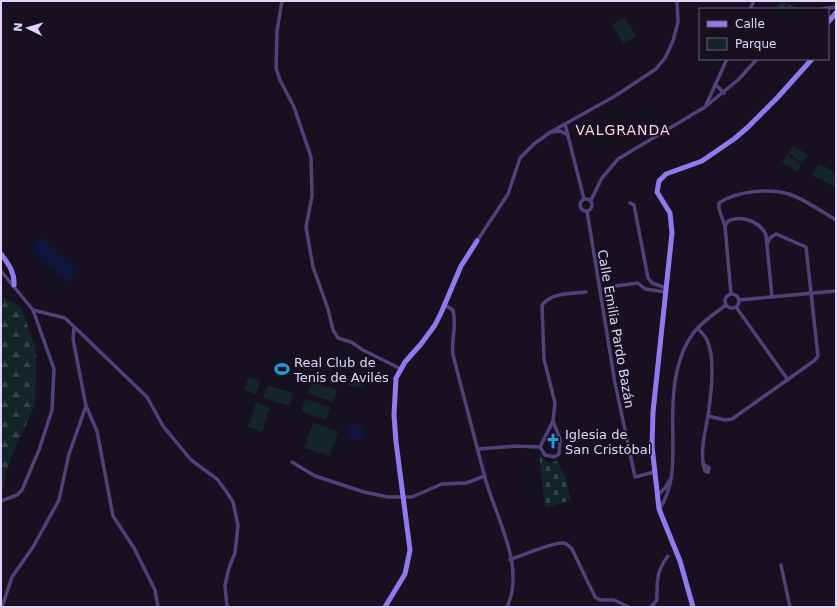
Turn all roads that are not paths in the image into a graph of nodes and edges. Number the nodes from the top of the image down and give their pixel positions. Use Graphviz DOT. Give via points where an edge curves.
graph roads {
  1 [pos="282,1"];
  2 [pos="677,1"];
  3 [pos="727,60"];
  4 [pos="756,60"];
  5 [pos="811,60"];
  6 [pos="715,84"];
  7 [pos="724,92"];
  8 [pos="705,107"];
  9 [pos="565,124"];
  10 [pos="548,133"];
  11 [pos="568,135"];
  12 [pos="584,199"];
  13 [pos="591,200"];
  14 [pos="630,203"];
  15 [pos="587,211"];
  16 [pos="836,220"];
  17 [pos="725,226"];
  18 [pos="478,241"];
  19 [pos="767,244"];
  20 [pos="1,254"];
  21 [pos="1,271"];
  22 [pos="14,285"];
  23 [pos="615,286"];
  24 [pos="666,290"];
  25 [pos="836,290"];
  26 [pos="586,292"];
  27 [pos="811,293"];
  28 [pos="731,294"];
  29 [pos="772,297"];
  30 [pos="739,300"];
  31 [pos="445,305"];
  32 [pos="726,305"];
  33 [pos="736,307"];
  34 [pos="33,310"];
  35 [pos="74,327"];
  36 [pos="698,328"];
  37 [pos="401,369"];
  38 [pos="788,380"];
  39 [pos="86,406"];
  40 [pos="708,416"];
  41 [pos="553,421"];
  42 [pos="540,448"];
  43 [pos="479,449"];
  44 [pos="292,462"];
  45 [pos="703,464"];
  46 [pos="654,472"];
  47 [pos="485,476"];
  48 [pos="655,483"];
  49 [pos="667,492"];
  50 [pos="657,496"];
  51 [pos="403,498"];
  52 [pos="1,501"];
  53 [pos="659,509"];
  54 [pos="668,556"];
  55 [pos="510,560"];
  56 [pos="781,565"];
  57 [pos="2,607"];
  58 [pos="158,607"];
  59 [pos="227,607"];
  60 [pos="385,607"];
  61 [pos="507,607"];
  62 [pos="629,607"];
  63 [pos="651,607"];
  64 [pos="693,607"];
  65 [pos="790,607"];
  1 -- 37 [label="street" via="277,31 276,68 294,107 311,157 312,196 306,227 313,267 333,330 338,338 351,342"];
  2 -- 9 [label="street" via="678,22 673,41 656,69"];
  3 -- 6 [label="street"];
  4 -- 7 [label="street"];
  5 -- 24 [label="street" via="758,118 734,139 702,161 670,172 659,181 657,192 672,220"];
  6 -- 7 [label="street"];
  6 -- 8 [label="street"];
  7 -- 8 [label="street"];
  8 -- 13 [label="street" via="618,159 602,178"];
  9 -- 10 [label="street"];
  9 -- 11 [label="street"];
  10 -- 11 [label="street" via="560,132"];
  10 -- 18 [label="street" via="520,158 508,194"];
  11 -- 12 [label="street"];
  12 -- 13 [label="street"];
  12 -- 15 [label="street" via="581,207"];
  13 -- 15 [label="street" via="592,208"];
  14 -- 24 [label="street" via="634,205 648,278"];
  15 -- 46 [label="street, Calle Emilia Pardo Bazán" via="615,383 635,477"];
  16 -- 17 [label="street" via="790,195 745,192 719,203"];
  17 -- 19 [label="street" via="733,218 746,219 763,229"];
  17 -- 28 [label="street"];
  18 -- 31 [label="street" via="461,266"];
  19 -- 27 [label="street" via="776,234 806,247"];
  19 -- 29 [label="street"];
  20 -- 22 [label="street" via="8,264"];
  21 -- 22 [label="street"];
  22 -- 34 [label="street"];
  23 -- 24 [label="street" via="638,283 645,289"];
  24 -- 46 [label="street" via="652,430"];
  25 -- 27 [label="street"];
  26 -- 41 [label="street" via="552,296 542,305 544,359 556,403"];
  27 -- 29 [label="street"];
  27 -- 38 [label="street" via="818,356"];
  28 -- 30 [label="street"];
  28 -- 32 [label="street" via="726,299"];
  29 -- 30 [label="street"];
  30 -- 33 [label="street"];
  31 -- 37 [label="street" via="428,335"];
  31 -- 43 [label="street" via="453,310 453,355"];
  32 -- 33 [label="street"];
  32 -- 36 [label="street"];
  33 -- 38 [label="street"];
  34 -- 35 [label="street" via="65,318"];
  34 -- 52 [label="street" via="54,369 52,410 22,490 17,495"];
  35 -- 39 [label="street" via="73,339"];
  35 -- 59 [label="street" via="147,397 163,426 191,460 217,479 233,502 238,525 235,553 226,585"];
  36 -- 40 [label="street" via="707,339 710,350 711,390"];
  36 -- 49 [label="street" via="686,345 679,363 673,410 672,477"];
  37 -- 51 [label="street" via="396,378 394,415"];
  38 -- 40 [label="street" via="732,419"];
  39 -- 57 [label="street" via="69,454 59,500 12,577"];
  39 -- 58 [label="street" via="97,431 113,516 134,548 155,590"];
  40 -- 45 [label="street" via="703,438"];
  41 -- 42 [label="street"];
  41 -- 42 [label="street" via="560,439 559,454 554,457 546,455"];
  42 -- 43 [label="street" via="516,446"];
  43 -- 47 [label="street"];
  44 -- 51 [label="street" via="315,476 364,492"];
  46 -- 48 [label="street"];
  47 -- 51 [label="street" via="466,483 442,484 412,497"];
  47 -- 55 [label="street" via="508,539"];
  48 -- 49 [label="street"];
  48 -- 50 [label="street"];
  49 -- 50 [label="street"];
  49 -- 50 [label="street"];
  49 -- 53 [label="street"];
  50 -- 53 [label="street"];
  51 -- 60 [label="street" via="409,534 409,561 405,574"];
  53 -- 64 [label="street" via="680,561"];
  54 -- 63 [label="street" via="657,575 657,600"];
  55 -- 61 [label="street" via="513,590"];
  55 -- 62 [label="street" via="554,545 568,544 595,597 600,600 614,600"];
  56 -- 65 [label="street"];
}
